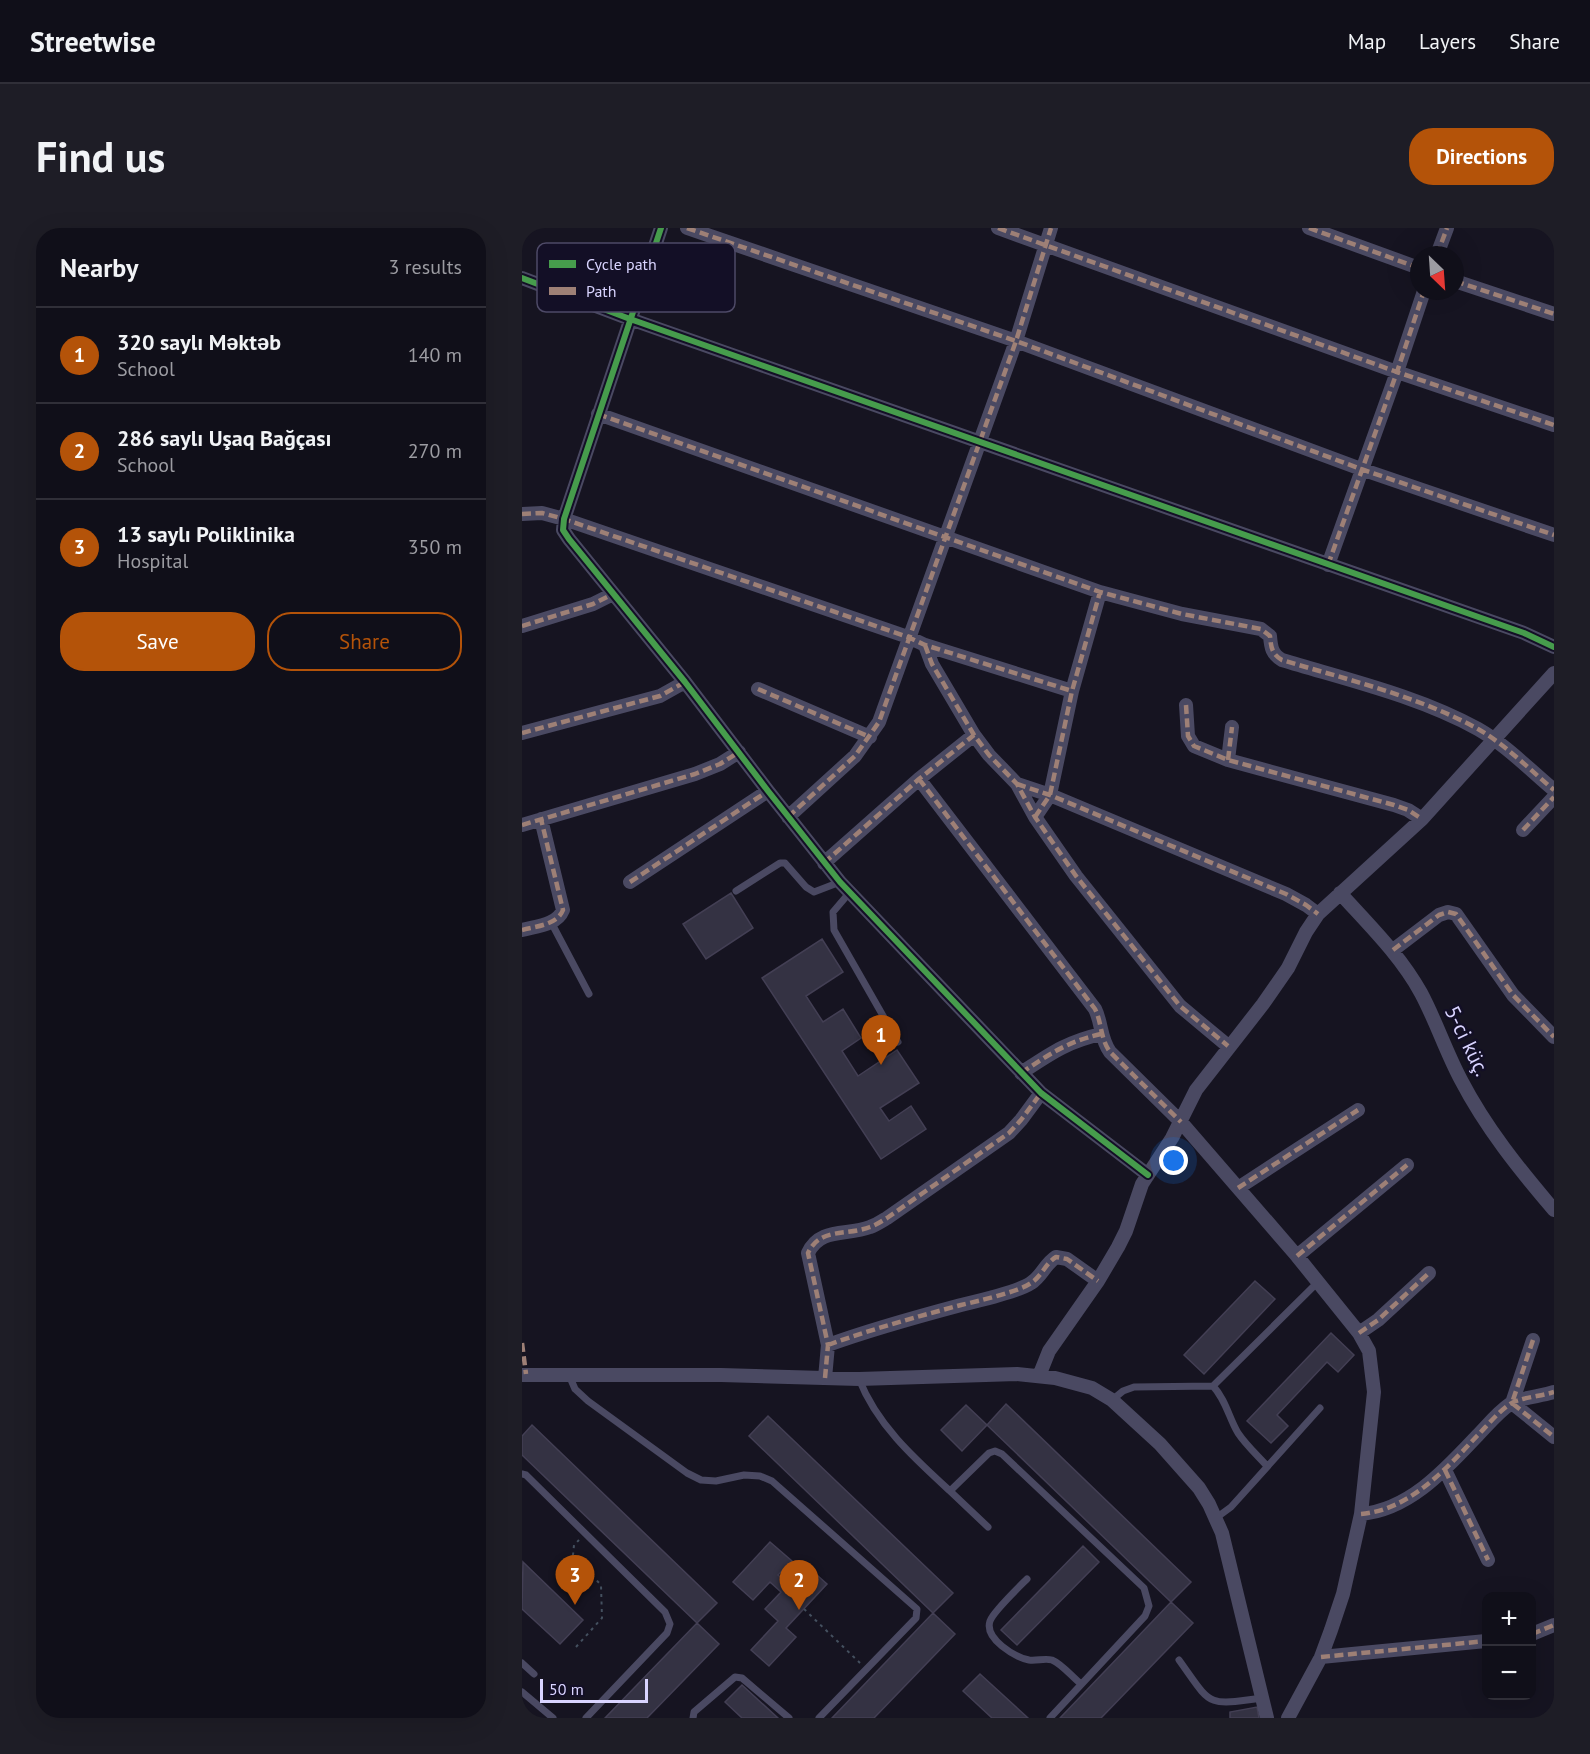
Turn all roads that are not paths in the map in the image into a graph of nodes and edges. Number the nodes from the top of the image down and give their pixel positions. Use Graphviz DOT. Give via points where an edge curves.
graph roads {
  1 [pos="661,228"];
  2 [pos="687,228"];
  3 [pos="999,228"];
  4 [pos="1051,228"];
  5 [pos="1309,228"];
  6 [pos="1447,228"];
  7 [pos="656,243"];
  8 [pos="731,243"];
  9 [pos="735,244"];
  10 [pos="1045,244"];
  11 [pos="1440,246"];
  12 [pos="1410,265"];
  13 [pos="522,278"];
  14 [pos="537,284"];
  15 [pos="1464,284"];
  16 [pos="1421,300"];
  17 [pos="612,312"];
  18 [pos="632,312"];
  19 [pos="1554,314"];
  20 [pos="630,319"];
  21 [pos="1016,341"];
  22 [pos="1398,372"];
  23 [pos="598,414"];
  24 [pos="1554,425"];
  25 [pos="979,442"];
  26 [pos="1361,468"];
  27 [pos="522,514"];
  28 [pos="564,519"];
  29 [pos="1554,536"];
  30 [pos="945,537"];
  31 [pos="1328,565"];
  32 [pos="1100,592"];
  33 [pos="613,594"];
  34 [pos="522,626"];
  35 [pos="908,637"];
  36 [pos="926,645"];
  37 [pos="1554,647"];
  38 [pos="1554,673"];
  39 [pos="685,682"];
  40 [pos="758,689"];
  41 [pos="1072,691"];
  42 [pos="1186,705"];
  43 [pos="1232,728"];
  44 [pos="522,733"];
  45 [pos="974,735"];
  46 [pos="870,737"];
  47 [pos="1495,740"];
  48 [pos="739,752"];
  49 [pos="1228,760"];
  50 [pos="919,779"];
  51 [pos="1551,783"];
  52 [pos="1017,784"];
  53 [pos="768,791"];
  54 [pos="1050,795"];
  55 [pos="1554,797"];
  56 [pos="788,817"];
  57 [pos="1035,817"];
  58 [pos="541,819"];
  59 [pos="1422,819"];
  60 [pos="522,825"];
  61 [pos="1523,830"];
  62 [pos="824,863"];
  63 [pos="630,882"];
  64 [pos="845,887"];
  65 [pos="736,891"];
  66 [pos="1340,893"];
  67 [pos="1318,914"];
  68 [pos="551,922"];
  69 [pos="522,930"];
  70 [pos="1393,950"];
  71 [pos="589,993"];
  72 [pos="1101,1034"];
  73 [pos="1554,1037"];
  74 [pos="898,1042"];
  75 [pos="1228,1046"];
  76 [pos="1021,1073"];
  77 [pos="1041,1093"];
  78 [pos="1358,1110"];
  79 [pos="1180,1122"];
  80 [pos="1407,1165"];
  81 [pos="1148,1175"];
  82 [pos="1238,1188"];
  83 [pos="1554,1210"];
  84 [pos="1297,1256"];
  85 [pos="1429,1273"];
  86 [pos="1098,1281"];
  87 [pos="1318,1282"];
  88 [pos="1359,1333"];
  89 [pos="1533,1340"];
  90 [pos="828,1345"];
  91 [pos="568,1374"];
  92 [pos="522,1375"];
  93 [pos="1039,1376"];
  94 [pos="825,1378"];
  95 [pos="859,1379"];
  96 [pos="1213,1386"];
  97 [pos="1554,1392"];
  98 [pos="1112,1400"];
  99 [pos="1512,1403"];
  100 [pos="1320,1408"];
  101 [pos="1554,1437"];
  102 [pos="1267,1466"];
  103 [pos="1445,1470"];
  104 [pos="522,1474"];
  105 [pos="950,1491"];
  106 [pos="1361,1514"];
  107 [pos="1216,1518"];
  108 [pos="988,1527"];
  109 [pos="1488,1560"];
  110 [pos="1027,1579"];
  111 [pos="1554,1625"];
  112 [pos="1536,1632"];
  113 [pos="1482,1641"];
  114 [pos="1321,1657"];
  115 [pos="1179,1660"];
  116 [pos="522,1663"];
  117 [pos="534,1674"];
  118 [pos="1081,1684"];
  119 [pos="522,1692"];
  120 [pos="1262,1698"];
  121 [pos="553,1718"];
  122 [pos="586,1718"];
  123 [pos="693,1718"];
  124 [pos="789,1718"];
  125 [pos="819,1718"];
  126 [pos="1050,1718"];
  127 [pos="1267,1718"];
  128 [pos="1288,1718"];
  1 -- 7 [label="street"];
  2 -- 8 [label="street"];
  3 -- 10 [label="street"];
  4 -- 10 [label="street"];
  5 -- 12 [label="street"];
  6 -- 11 [label="street"];
  9 -- 21 [label="street"];
  10 -- 21 [label="street"];
  10 -- 22 [label="street"];
  13 -- 14 [label="street"];
  15 -- 19 [label="street"];
  16 -- 22 [label="street"];
  17 -- 20 [label="street"];
  18 -- 20 [label="street"];
  20 -- 23 [label="street"];
  20 -- 25 [label="street"];
  21 -- 25 [label="street"];
  21 -- 26 [label="street"];
  22 -- 24 [label="street"];
  22 -- 26 [label="street"];
  23 -- 28 [label="street"];
  23 -- 30 [label="street"];
  25 -- 30 [label="street"];
  25 -- 31 [label="street"];
  26 -- 29 [label="street"];
  26 -- 31 [label="street"];
  27 -- 28 [label="street" via="542,513"];
  28 -- 33 [label="street" via="563,530 568,539"];
  28 -- 35 [label="street"];
  30 -- 32 [label="street"];
  30 -- 35 [label="street"];
  31 -- 37 [label="street"];
  32 -- 41 [label="street"];
  32 -- 47 [label="street" via="1182,614 1261,629 1270,636 1275,656 1282,660 1426,705"];
  33 -- 34 [label="street"];
  33 -- 39 [label="street"];
  35 -- 36 [label="street"];
  35 -- 46 [label="street" via="879,722"];
  36 -- 41 [label="street"];
  36 -- 45 [label="street"];
  38 -- 47 [label="street"];
  39 -- 44 [label="street" via="660,696"];
  39 -- 48 [label="street"];
  40 -- 46 [label="street"];
  41 -- 54 [label="street"];
  42 -- 49 [label="street" via="1188,736 1194,746"];
  43 -- 49 [label="street"];
  45 -- 50 [label="street"];
  45 -- 52 [label="street"];
  46 -- 56 [label="street" via="855,756"];
  47 -- 51 [label="street"];
  47 -- 59 [label="street"];
  48 -- 53 [label="street"];
  48 -- 58 [label="street" via="695,774"];
  49 -- 59 [label="street" via="1394,805"];
  50 -- 62 [label="street"];
  50 -- 72 [label="street" via="1095,1009 1101,1020"];
  52 -- 54 [label="street"];
  52 -- 57 [label="street"];
  53 -- 56 [label="street"];
  53 -- 63 [label="street"];
  54 -- 57 [label="street"];
  54 -- 67 [label="street" via="1286,894"];
  55 -- 61 [label="street"];
  56 -- 62 [label="street"];
  57 -- 75 [label="street" via="1076,876 1180,1006"];
  58 -- 60 [label="street"];
  58 -- 68 [label="street" via="563,910"];
  59 -- 66 [label="street"];
  62 -- 64 [label="street"];
  64 -- 65 [label="lane" via="814,892 785,863 780,863"];
  64 -- 74 [label="lane" via="833,912 834,930"];
  64 -- 76 [label="street"];
  66 -- 67 [label="street"];
  66 -- 70 [label="street, 5-ci küç."];
  67 -- 75 [label="street" via="1288,968"];
  68 -- 69 [label="street"];
  68 -- 71 [label="lane"];
  70 -- 73 [label="street" via="1439,915 1456,914 1513,995"];
  70 -- 83 [label="street, 5-ci küç." via="1420,992 1461,1080 1485,1119 1514,1163"];
  72 -- 76 [label="street" via="1063,1046"];
  72 -- 79 [label="street" via="1110,1052"];
  75 -- 79 [label="street" via="1196,1090"];
  76 -- 77 [label="street"];
  77 -- 81 [label="street"];
  77 -- 90 [label="street" via="1009,1133 887,1218 870,1228 824,1236 813,1242 808,1253"];
  78 -- 82 [label="street"];
  79 -- 81 [label="street"];
  79 -- 82 [label="street"];
  80 -- 84 [label="street"];
  81 -- 86 [label="street" via="1126,1232"];
  82 -- 84 [label="street"];
  84 -- 87 [label="street"];
  85 -- 88 [label="street"];
  86 -- 90 [label="street" via="1067,1259 1056,1257 1031,1284"];
  86 -- 93 [label="street" via="1053,1344"];
  87 -- 88 [label="street"];
  87 -- 96 [label="lane"];
  88 -- 106 [label="street" via="1369,1351 1374,1392"];
  89 -- 99 [label="street"];
  90 -- 94 [label="street"];
  91 -- 92 [label="street"];
  91 -- 94 [label="street"];
  91 -- 125 [label="lane" via="575,1389 588,1401 687,1473 701,1480 744,1475 772,1481 917,1609 916,1618"];
  93 -- 95 [label="street" via="978,1374"];
  93 -- 98 [label="street" via="1092,1388"];
  94 -- 95 [label="street"];
  95 -- 105 [label="lane" via="873,1410 890,1431"];
  96 -- 98 [label="lane" via="1134,1387"];
  96 -- 102 [label="lane" via="1240,1436"];
  97 -- 99 [label="street"];
  98 -- 107 [label="street" via="1184,1470"];
  99 -- 101 [label="street"];
  99 -- 103 [label="street"];
  100 -- 102 [label="lane"];
  102 -- 107 [label="lane" via="1231,1507"];
  103 -- 106 [label="street" via="1393,1507"];
  103 -- 109 [label="street"];
  104 -- 122 [label="lane" via="665,1612 670,1624 667,1633"];
  105 -- 108 [label="lane"];
  105 -- 118 [label="lane" via="988,1454 1002,1454 1144,1588 1149,1606 1145,1616"];
  106 -- 114 [label="street" via="1343,1594"];
  107 -- 120 [label="street" via="1239,1595"];
  110 -- 118 [label="lane" via="990,1619 993,1637 1023,1658 1055,1661"];
  111 -- 112 [label="street"];
  113 -- 114 [label="street"];
  114 -- 128 [label="street"];
  115 -- 120 [label="lane" via="1204,1696 1213,1701 1223,1704"];
  116 -- 117 [label="lane"];
  118 -- 126 [label="lane"];
  119 -- 121 [label="lane"];
  120 -- 127 [label="street"];
  123 -- 124 [label="lane" via="694,1712 735,1677 742,1678"];
}
